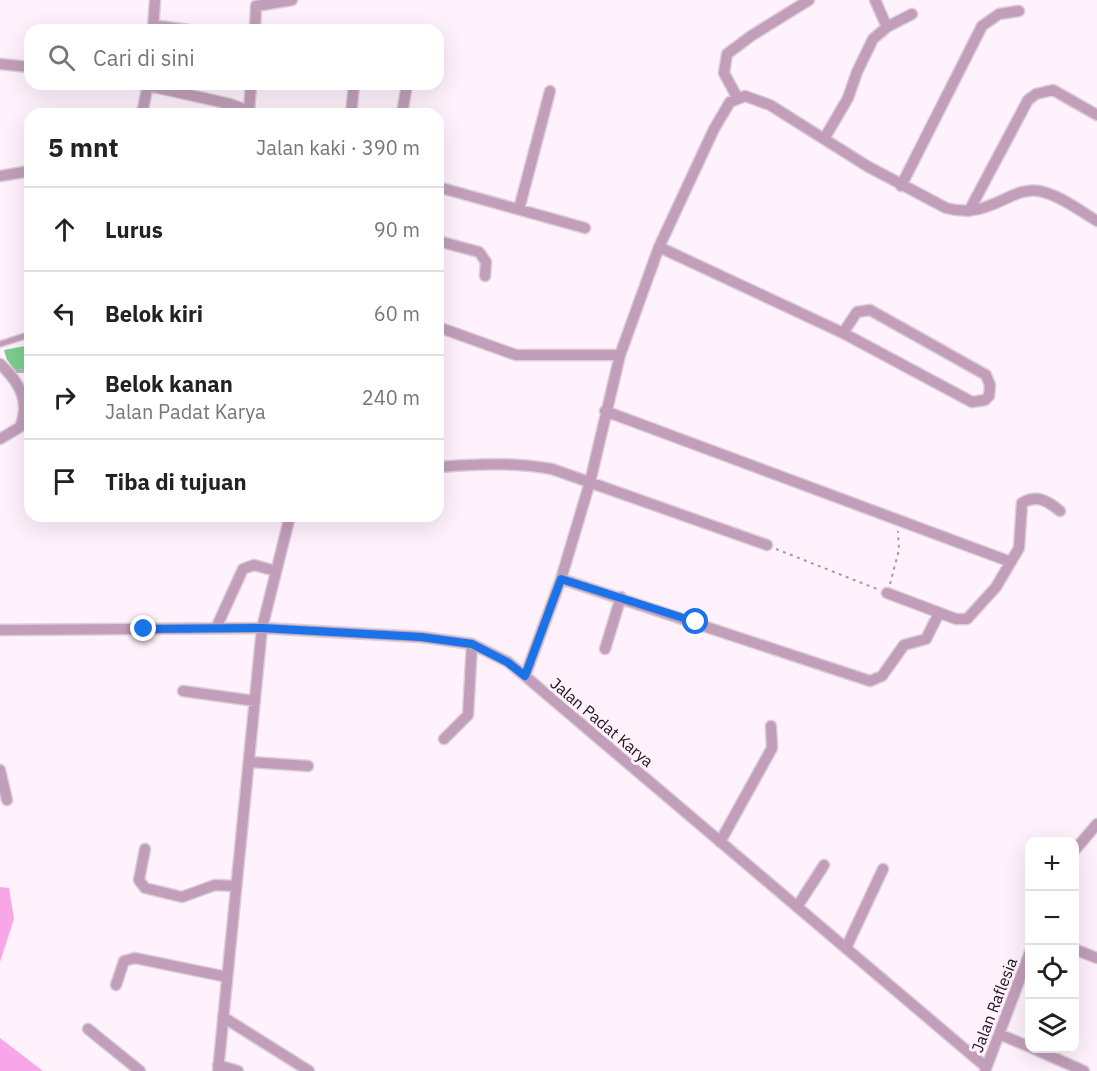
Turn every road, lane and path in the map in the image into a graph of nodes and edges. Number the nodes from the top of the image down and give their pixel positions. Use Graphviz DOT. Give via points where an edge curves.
graph roads {
  1 [pos="155,0"];
  2 [pos="292,0"];
  3 [pos="809,0"];
  4 [pos="875,0"];
  5 [pos="255,3"];
  6 [pos="1019,11"];
  7 [pos="912,14"];
  8 [pos="153,24"];
  9 [pos="255,24"];
  10 [pos="887,27"];
  11 [pos="0,64"];
  12 [pos="24,66"];
  13 [pos="145,90"];
  14 [pos="171,90"];
  15 [pos="251,90"];
  16 [pos="353,90"];
  17 [pos="406,90"];
  18 [pos="550,91"];
  19 [pos="737,97"];
  20 [pos="143,108"];
  21 [pos="240,108"];
  22 [pos="249,108"];
  23 [pos="352,108"];
  24 [pos="403,108"];
  25 [pos="1097,115"];
  26 [pos="824,140"];
  27 [pos="24,172"];
  28 [pos="0,176"];
  29 [pos="901,186"];
  30 [pos="444,189"];
  31 [pos="519,209"];
  32 [pos="969,211"];
  33 [pos="1097,221"];
  34 [pos="585,228"];
  35 [pos="444,243"];
  36 [pos="659,247"];
  37 [pos="485,276"];
  38 [pos="444,329"];
  39 [pos="843,333"];
  40 [pos="24,336"];
  41 [pos="0,344"];
  42 [pos="620,355"];
  43 [pos="0,364"];
  44 [pos="605,411"];
  45 [pos="0,438"];
  46 [pos="444,466"];
  47 [pos="590,482"];
  48 [pos="1060,511"];
  49 [pos="896,519"];
  50 [pos="288,522"];
  51 [pos="767,545"];
  52 [pos="1011,561"];
  53 [pos="276,571"];
  54 [pos="561,579"];
  55 [pos="887,593"];
  56 [pos="621,597"];
  57 [pos="939,613"];
  58 [pos="216,628"];
  59 [pos="262,628"];
  60 [pos="0,630"];
  61 [pos="472,644"];
  62 [pos="605,649"];
  63 [pos="525,676"];
  64 [pos="183,691"];
  65 [pos="255,701"];
  66 [pos="771,726"];
  67 [pos="444,740"];
  68 [pos="249,762"];
  69 [pos="308,766"];
  70 [pos="0,770"];
  71 [pos="7,800"];
  72 [pos="1097,824"];
  73 [pos="720,842"];
  74 [pos="1079,845"];
  75 [pos="146,849"];
  76 [pos="824,865"];
  77 [pos="883,869"];
  78 [pos="235,886"];
  79 [pos="797,907"];
  80 [pos="846,948"];
  81 [pos="1079,951"];
  82 [pos="1097,958"];
  83 [pos="1025,963"];
  84 [pos="227,977"];
  85 [pos="116,985"];
  86 [pos="223,1017"];
  87 [pos="88,1029"];
  88 [pos="999,1034"];
  89 [pos="1025,1045"];
  90 [pos="1043,1053"];
  91 [pos="218,1068"];
  92 [pos="986,1069"];
  93 [pos="140,1071"];
  94 [pos="238,1071"];
  95 [pos="309,1071"];
  96 [pos="1084,1071"];
  1 -- 8 [label="street"];
  2 -- 5 [label="street"];
  3 -- 19 [label="street" via="727,54 724,73"];
  4 -- 10 [label="street"];
  5 -- 9 [label="street"];
  6 -- 29 [label="street" via="999,14 982,26"];
  7 -- 10 [label="street"];
  10 -- 26 [label="street" via="873,39 848,98"];
  11 -- 12 [label="street"];
  13 -- 20 [label="street"];
  14 -- 21 [label="street"];
  15 -- 22 [label="street"];
  16 -- 23 [label="street"];
  17 -- 24 [label="street"];
  18 -- 31 [label="street"];
  19 -- 26 [label="street" via="754,98 770,105"];
  19 -- 36 [label="street" via="714,129"];
  25 -- 32 [label="street" via="1053,90 1028,100"];
  26 -- 29 [label="street"];
  27 -- 28 [label="street"];
  29 -- 32 [label="street" via="946,208"];
  30 -- 31 [label="street"];
  31 -- 34 [label="street"];
  32 -- 33 [label="street" via="1032,191 1063,200"];
  35 -- 37 [label="street" via="479,252 486,262"];
  36 -- 39 [label="street"];
  36 -- 42 [label="street"];
  38 -- 42 [label="street" via="516,355"];
  39 -- 39 [label="street" via="972,402 989,396 986,375 870,310 857,312"];
  40 -- 41 [label="lane"];
  42 -- 44 [label="street"];
  43 -- 45 [label="street" via="18,383 24,409 20,427"];
  44 -- 47 [label="street"];
  44 -- 49 [label="street"];
  46 -- 47 [label="street" via="530,465"];
  47 -- 51 [label="street"];
  47 -- 54 [label="street"];
  48 -- 52 [label="street" via="1038,498 1023,503 1019,548"];
  49 -- 52 [label="street"];
  49 -- 55 [label="path" via="899,550"];
  50 -- 53 [label="street"];
  51 -- 55 [label="path"];
  52 -- 57 [label="street" via="996,587 972,615 961,620"];
  53 -- 58 [label="street" via="254,565 243,568"];
  53 -- 59 [label="street"];
  54 -- 56 [label="street"];
  54 -- 63 [label="street"];
  55 -- 57 [label="street"];
  56 -- 57 [label="street" via="870,681 882,676 904,645 926,639"];
  56 -- 62 [label="street"];
  58 -- 59 [label="street, Jalan Padat Karya"];
  58 -- 60 [label="street, Jalan Padat Karya"];
  59 -- 61 [label="street, Jalan Padat Karya" via="421,637"];
  59 -- 65 [label="street"];
  61 -- 63 [label="street, Jalan Padat Karya"];
  61 -- 67 [label="street" via="468,715"];
  63 -- 73 [label="street, Jalan Padat Karya"];
  64 -- 65 [label="street"];
  65 -- 68 [label="street"];
  66 -- 73 [label="street" via="772,748"];
  68 -- 69 [label="street"];
  68 -- 78 [label="street"];
  70 -- 71 [label="street"];
  72 -- 74 [label="street"];
  73 -- 79 [label="street, Jalan Padat Karya"];
  75 -- 78 [label="street" via="139,880 145,888 182,897 215,885"];
  76 -- 79 [label="street"];
  77 -- 80 [label="street"];
  78 -- 84 [label="street"];
  79 -- 80 [label="street, Jalan Padat Karya"];
  80 -- 92 [label="street, Jalan Padat Karya"];
  81 -- 82 [label="street"];
  83 -- 88 [label="street, Jalan Raflesia"];
  84 -- 85 [label="street" via="135,958 122,964"];
  84 -- 86 [label="street"];
  86 -- 91 [label="street"];
  86 -- 95 [label="street"];
  87 -- 93 [label="street"];
  88 -- 89 [label="street"];
  88 -- 92 [label="street, Jalan Raflesia"];
  90 -- 96 [label="street"];
  91 -- 94 [label="street"];
}
